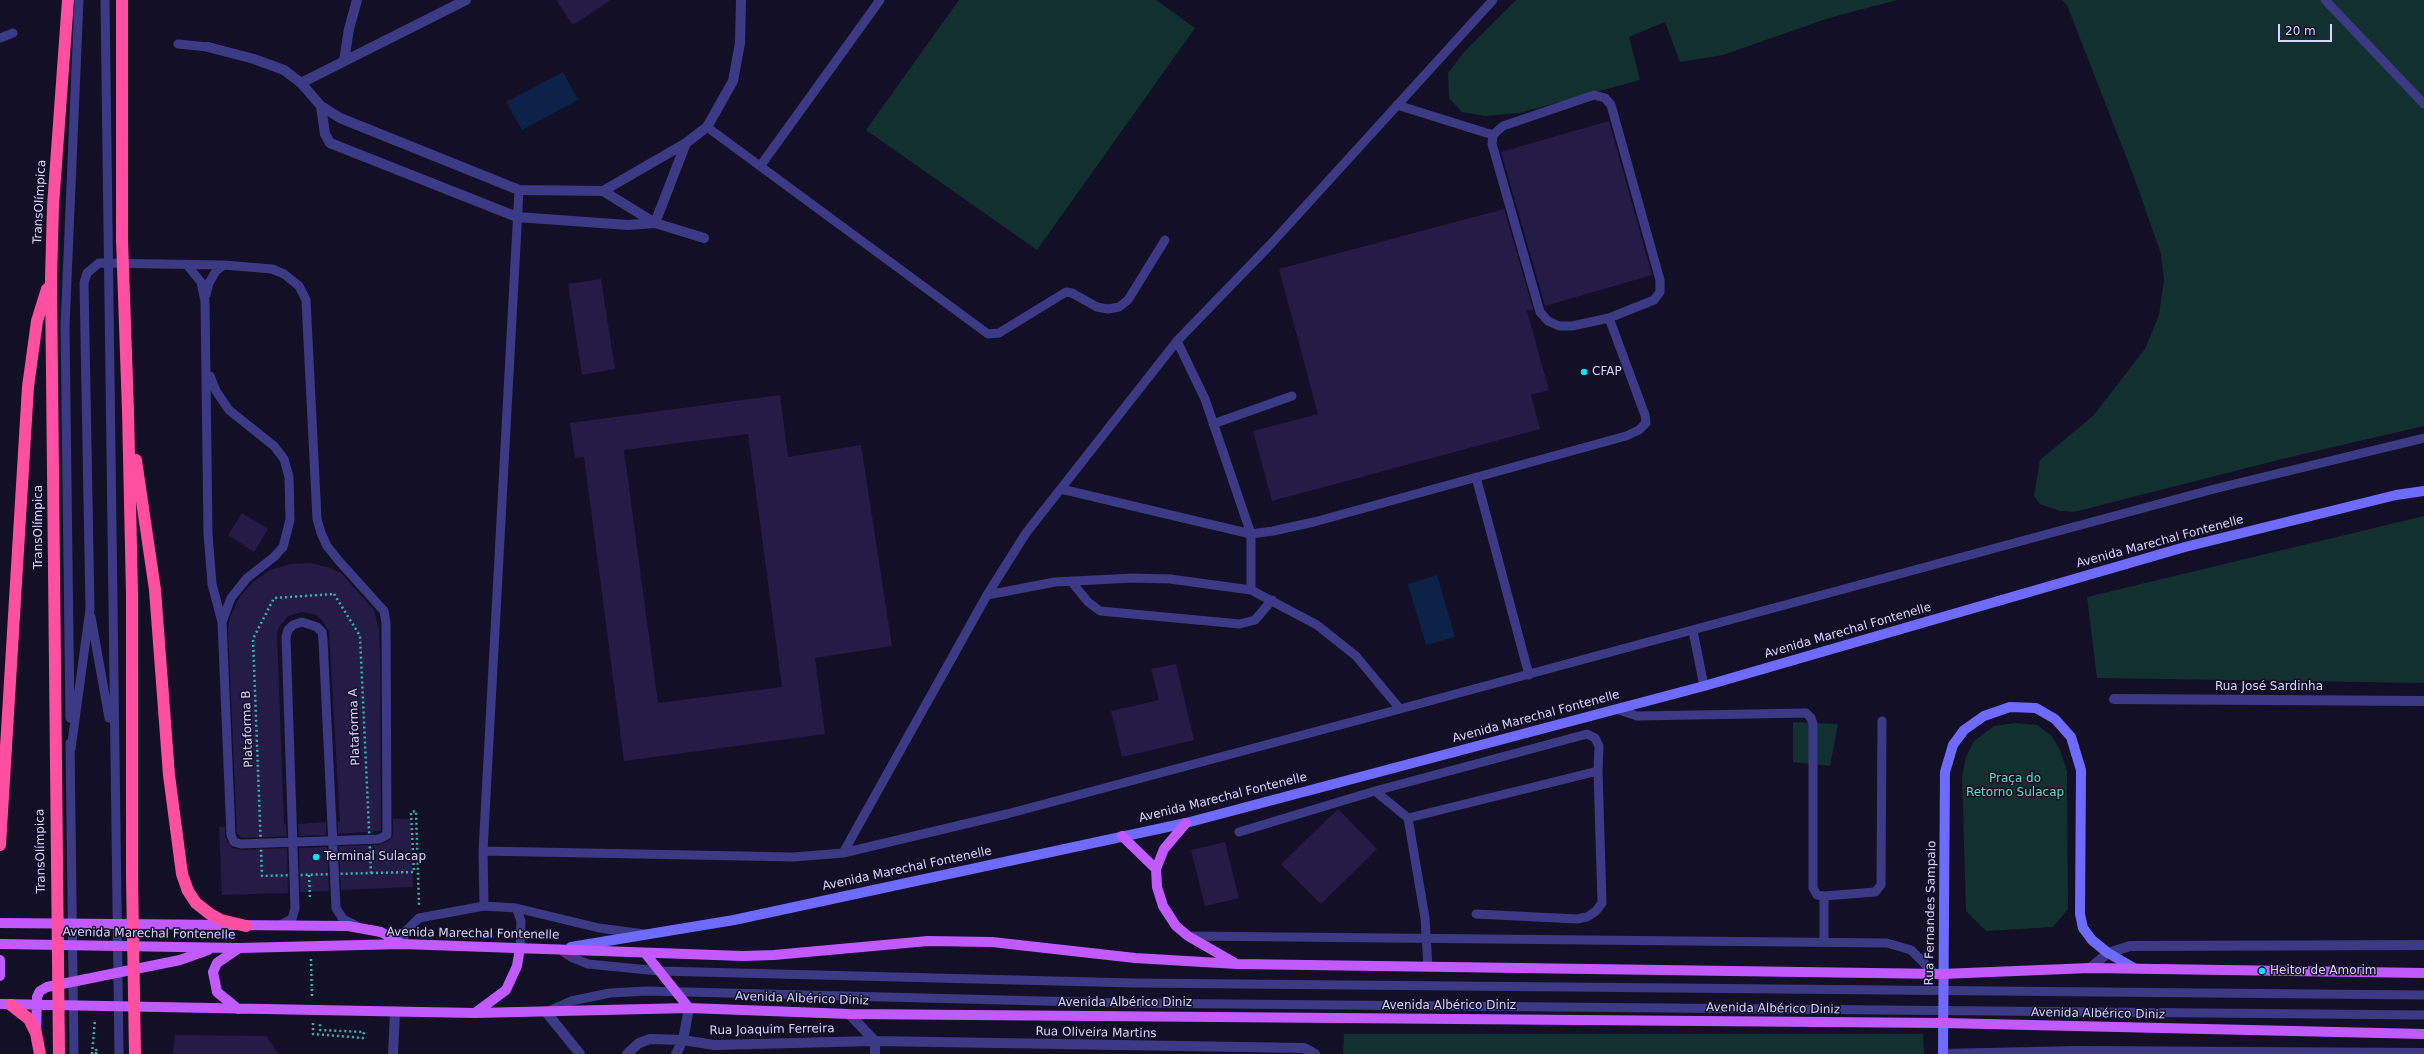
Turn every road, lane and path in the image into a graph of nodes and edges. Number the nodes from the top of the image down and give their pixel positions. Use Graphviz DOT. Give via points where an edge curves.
graph roads {
  1 [pos="68,0"];
  2 [pos="79,0"];
  3 [pos="105,0"];
  4 [pos="122,0"];
  5 [pos="358,0"];
  6 [pos="466,0"];
  7 [pos="741,0"];
  8 [pos="880,0"];
  9 [pos="1493,0"];
  10 [pos="2324,0"];
  11 [pos="13,33"];
  12 [pos="0,38"];
  13 [pos="178,44"];
  14 [pos="208,47"];
  15 [pos="344,61"];
  16 [pos="301,83"];
  17 [pos="2424,104"];
  18 [pos="1397,105"];
  19 [pos="320,106"];
  20 [pos="707,127"];
  21 [pos="1493,135"];
  22 [pos="686,143"];
  23 [pos="761,165"];
  24 [pos="519,190"];
  25 [pos="603,191"];
  26 [pos="517,217"];
  27 [pos="655,223"];
  28 [pos="704,238"];
  29 [pos="1165,240"];
  30 [pos="187,265"];
  31 [pos="224,265"];
  32 [pos="51,278"];
  33 [pos="205,301"];
  34 [pos="1610,318"];
  35 [pos="1177,341"];
  36 [pos="208,371"];
  37 [pos="1292,396"];
  38 [pos="128,411"];
  39 [pos="1213,424"];
  40 [pos="2424,438"];
  41 [pos="1476,477"];
  42 [pos="1061,489"];
  43 [pos="2424,491"];
  44 [pos="1251,534"];
  45 [pos="1071,581"];
  46 [pos="1251,590"];
  47 [pos="987,595"];
  48 [pos="1272,600"];
  49 [pos="90,609"];
  50 [pos="222,622"];
  51 [pos="1693,631"];
  52 [pos="360,636"];
  53 [pos="253,639"];
  54 [pos="1529,675"];
  55 [pos="1704,686"];
  56 [pos="2114,699"];
  57 [pos="2424,701"];
  58 [pos="1400,709"];
  59 [pos="1616,709"];
  60 [pos="1882,721"];
  61 [pos="114,745"];
  62 [pos="71,749"];
  63 [pos="1598,771"];
  64 [pos="1375,791"];
  65 [pos="1408,818"];
  66 [pos="1186,823"];
  67 [pos="1239,832"];
  68 [pos="1122,836"];
  69 [pos="332,840"];
  70 [pos="292,842"];
  71 [pos="0,845"];
  72 [pos="484,851"];
  73 [pos="842,853"];
  74 [pos="1156,869"];
  75 [pos="371,873"];
  76 [pos="1824,896"];
  77 [pos="484,906"];
  78 [pos="516,908"];
  79 [pos="1476,914"];
  80 [pos="419,918"];
  81 [pos="0,923"];
  82 [pos="280,925"];
  83 [pos="246,926"];
  84 [pos="358,927"];
  85 [pos="650,934"];
  86 [pos="1188,936"];
  87 [pos="1427,937"];
  88 [pos="1824,942"];
  89 [pos="0,944"];
  90 [pos="402,944"];
  91 [pos="2424,945"];
  92 [pos="214,948"];
  93 [pos="239,948"];
  94 [pos="520,948"];
  95 [pos="559,949"];
  96 [pos="646,953"];
  97 [pos="2108,953"];
  98 [pos="0,960"];
  99 [pos="1237,964"];
  100 [pos="1428,967"];
  101 [pos="2090,968"];
  102 [pos="2134,968"];
  103 [pos="659,971"];
  104 [pos="2424,973"];
  105 [pos="1939,974"];
  106 [pos="0,976"];
  107 [pos="1943,989"];
  108 [pos="674,991"];
  109 [pos="2424,995"];
  110 [pos="6,1005"];
  111 [pos="37,1006"];
  112 [pos="96,1007"];
  113 [pos="689,1008"];
  114 [pos="239,1009"];
  115 [pos="322,1010"];
  116 [pos="1943,1010"];
  117 [pos="395,1012"];
  118 [pos="546,1012"];
  119 [pos="475,1013"];
  120 [pos="849,1014"];
  121 [pos="2424,1015"];
  122 [pos="1943,1023"];
  123 [pos="36,1033"];
  124 [pos="313,1034"];
  125 [pos="2424,1034"];
  126 [pos="683,1040"];
  127 [pos="875,1041"];
  128 [pos="135,1048"];
  129 [pos="713,1049"];
  130 [pos="1037,1050"];
  131 [pos="59,1052"];
  132 [pos="2424,1053"];
  133 [pos="40,1054"];
  134 [pos="74,1054"];
  135 [pos="92,1054"];
  136 [pos="119,1054"];
  137 [pos="393,1054"];
  138 [pos="580,1054"];
  139 [pos="627,1054"];
  140 [pos="676,1054"];
  141 [pos="875,1054"];
  142 [pos="1315,1054"];
  143 [pos="1943,1054"];
  1 -- 32 [label="highway, TransOlímpica" via="53,206"];
  2 -- 62 [label="lane" via="65,326"];
  3 -- 61 [label="lane"];
  4 -- 38 [label="highway" via="122,239"];
  5 -- 15 [label="street" via="349,29"];
  6 -- 15 [label="street"];
  7 -- 20 [label="street" via="740,43 733,81"];
  8 -- 23 [label="lane"];
  9 -- 18 [label="lane"];
  10 -- 17 [label="lane"];
  11 -- 12 [label="lane"];
  13 -- 14 [label="lane"];
  14 -- 16 [label="street" via="284,70"];
  15 -- 16 [label="street"];
  16 -- 19 [label="street"];
  18 -- 21 [label="lane"];
  18 -- 35 [label="lane" via="1270,245"];
  19 -- 24 [label="street" via="340,118"];
  19 -- 26 [label="street" via="325,134 330,143"];
  20 -- 22 [label="street"];
  20 -- 23 [label="lane"];
  21 -- 34 [label="lane" via="1492,144 1540,312 1548,321 1559,326 1572,326"];
  21 -- 34 [label="lane" via="1503,126 1586,97 1594,95 1605,98 1611,105 1660,280 1660,292 1654,300"];
  22 -- 25 [label="street"];
  22 -- 27 [label="street"];
  23 -- 29 [label="lane" via="988,334 999,333 1066,292 1097,307 1119,307 1128,300"];
  24 -- 25 [label="street"];
  24 -- 26 [label="lane"];
  25 -- 27 [label="street"];
  26 -- 27 [label="street" via="628,225"];
  26 -- 72 [label="lane"];
  27 -- 28 [label="street"];
  30 -- 31 [label="lane"];
  30 -- 33 [label="lane" via="201,282"];
  30 -- 49 [label="lane" via="99,263 87,273 84,283"];
  31 -- 33 [label="lane" via="216,270 209,282"];
  31 -- 69 [label="lane" via="272,269 300,286 306,300 317,519 327,546 384,611 387,835 379,839"];
  32 -- 71 [label="highway" via="37,321 28,387"];
  32 -- 131 [label="highway, TransOlímpica"];
  33 -- 36 [label="lane"];
  34 -- 41 [label="lane" via="1646,423 1639,430 1626,436"];
  35 -- 39 [label="lane" via="1205,399"];
  35 -- 42 [label="lane"];
  36 -- 50 [label="lane" via="208,534 212,584"];
  36 -- 50 [label="lane" via="216,391 229,410 274,446 284,460 289,477 290,520 283,547 247,578 231,598"];
  37 -- 39 [label="lane"];
  38 -- 83 [label="highway" via="155,590 169,775 182,874 188,891 201,906 221,920"];
  38 -- 128 [label="highway"];
  39 -- 44 [label="lane"];
  40 -- 51 [label="lane" via="2214,489"];
  41 -- 44 [label="lane" via="1314,522"];
  41 -- 54 [label="lane"];
  42 -- 44 [label="lane"];
  42 -- 47 [label="lane" via="1026,533"];
  43 -- 55 [label="main road, Avenida Marechal Fontenelle" via="2396,495 2185,547"];
  44 -- 46 [label="lane"];
  45 -- 46 [label="lane" via="1156,578"];
  45 -- 47 [label="lane"];
  45 -- 48 [label="lane" via="1088,602 1100,611 1240,624 1256,620"];
  46 -- 48 [label="lane"];
  47 -- 73 [label="lane"];
  48 -- 58 [label="lane" via="1317,625 1356,656"];
  49 -- 61 [label="lane"];
  49 -- 62 [label="lane"];
  50 -- 70 [label="lane" via="231,835 234,842 241,844"];
  51 -- 54 [label="lane"];
  51 -- 55 [label="lane"];
  52 -- 75 [label="path, Plataforma A"];
  53 -- 75 [label="path, Plataforma B" via="262,876"];
  54 -- 58 [label="lane"];
  55 -- 59 [label="main road, Avenida Marechal Fontenelle"];
  56 -- 57 [label="street, Rua José Sardinha"];
  58 -- 73 [label="lane" via="1007,814"];
  59 -- 66 [label="main road, Avenida Marechal Fontenelle"];
  59 -- 76 [label="lane" via="1636,716 1806,713 1813,724 1813,888 1817,895"];
  60 -- 76 [label="lane" via="1882,885 1875,892"];
  61 -- 136 [label="lane"];
  62 -- 134 [label="lane"];
  63 -- 64 [label="lane" via="1599,746 1595,738 1587,734"];
  63 -- 65 [label="lane"];
  63 -- 79 [label="lane" via="1602,903 1596,911 1587,917 1577,919"];
  64 -- 65 [label="lane"];
  64 -- 67 [label="lane"];
  65 -- 87 [label="lane"];
  66 -- 68 [label="main road, Avenida Marechal Fontenelle"];
  66 -- 74 [label="main road" via="1164,849"];
  68 -- 74 [label="main road"];
  68 -- 85 [label="main road, Avenida Marechal Fontenelle" via="742,918"];
  69 -- 70 [label="lane"];
  69 -- 70 [label="lane" via="322,632 312,624 302,622 288,630 286,644"];
  69 -- 84 [label="lane" via="337,914"];
  70 -- 82 [label="lane" via="295,908 292,919"];
  72 -- 73 [label="lane" via="794,857"];
  72 -- 77 [label="lane"];
  74 -- 86 [label="main road" via="1157,887 1163,906 1176,926"];
  75 -- 80 [label="path" via="414,872 411,812 416,811"];
  76 -- 88 [label="lane"];
  77 -- 78 [label="lane"];
  77 -- 80 [label="lane"];
  78 -- 85 [label="lane" via="599,928"];
  78 -- 94 [label="lane" via="521,922"];
  80 -- 90 [label="lane" via="406,931"];
  81 -- 83 [label="main road"];
  82 -- 83 [label="main road"];
  82 -- 84 [label="main road"];
  84 -- 90 [label="main road" via="382,932"];
  85 -- 95 [label="main road, Avenida Marechal Fontenelle"];
  86 -- 87 [label="lane"];
  86 -- 99 [label="main road"];
  87 -- 88 [label="lane"];
  87 -- 100 [label="lane"];
  88 -- 105 [label="lane" via="1887,943 1899,946 1911,950"];
  89 -- 92 [label="main road, Avenida Marechal Fontenelle"];
  90 -- 93 [label="main road, Avenida Marechal Fontenelle"];
  90 -- 94 [label="main road, Avenida Marechal Fontenelle"];
  91 -- 97 [label="street" via="2151,944 2130,946"];
  92 -- 93 [label="main road, Avenida Marechal Fontenelle"];
  92 -- 111 [label="main road" via="180,960 46,987 37,997"];
  93 -- 114 [label="main road" via="217,963 213,972 217,992"];
  94 -- 95 [label="main road, Avenida Marechal Fontenelle"];
  94 -- 119 [label="main road" via="517,966 506,990"];
  95 -- 96 [label="main road"];
  95 -- 103 [label="lane" via="588,964"];
  96 -- 99 [label="main road" via="774,955 928,941 992,942 1135,958"];
  96 -- 103 [label="main road"];
  97 -- 101 [label="street"];
  97 -- 102 [label="main road, Rua Fernandes Sampaio"];
  97 -- 105 [label="main road, Rua Fernandes Sampaio" via="2092,940 2083,928 2080,914 2082,770 2072,737 2055,719 2036,708 2010,707 1984,716 1964,730 1953,745 1945,772"];
  98 -- 106 [label="main road"];
  99 -- 100 [label="main road"];
  100 -- 105 [label="main road"];
  101 -- 102 [label="main road"];
  101 -- 105 [label="main road"];
  102 -- 104 [label="main road"];
  103 -- 107 [label="lane" via="1134,983"];
  103 -- 108 [label="main road"];
  105 -- 107 [label="main road, Rua Fernandes Sampaio"];
  107 -- 109 [label="lane"];
  107 -- 116 [label="main road, Rua Fernandes Sampaio"];
  108 -- 113 [label="main road"];
  108 -- 116 [label="lane" via="1122,1003"];
  108 -- 118 [label="lane" via="610,993 571,1001"];
  110 -- 111 [label="main road"];
  110 -- 123 [label="highway" via="28,1019"];
  111 -- 112 [label="main road"];
  111 -- 123 [label="main road"];
  112 -- 114 [label="main road"];
  112 -- 135 [label="path"];
  113 -- 118 [label="main road, Avenida Albérico Diniz"];
  113 -- 120 [label="main road, Avenida Albérico Diniz"];
  113 -- 126 [label="street"];
  114 -- 115 [label="main road"];
  115 -- 117 [label="main road"];
  115 -- 124 [label="path" via="320,1030 364,1032 363,1038"];
  116 -- 121 [label="lane"];
  116 -- 122 [label="main road, Rua Fernandes Sampaio"];
  117 -- 119 [label="main road"];
  117 -- 137 [label="street"];
  118 -- 119 [label="main road, Avenida Albérico Diniz"];
  118 -- 138 [label="street"];
  120 -- 122 [label="main road, Avenida Albérico Diniz"];
  120 -- 127 [label="street"];
  122 -- 125 [label="main road, Avenida Albérico Diniz"];
  122 -- 143 [label="main road, Rua Fernandes Sampaio"];
  123 -- 133 [label="highway"];
  126 -- 129 [label="street, Rua Joaquim Ferreira"];
  126 -- 139 [label="street, Rua Joaquim Ferreira" via="650,1039 639,1043"];
  126 -- 140 [label="street"];
  127 -- 129 [label="street, Rua Joaquim Ferreira"];
  127 -- 130 [label="street, Rua Oliveira Martins"];
  127 -- 141 [label="street"];
  130 -- 142 [label="street, Rua Oliveira Martins" via="1304,1048"];
  132 -- 143 [label="street" via="2186,1051"];
}
